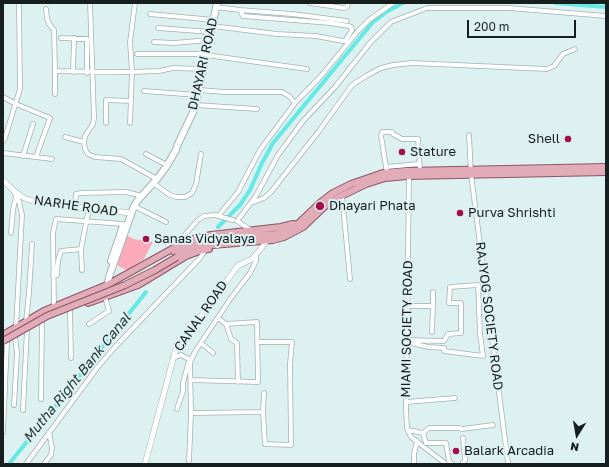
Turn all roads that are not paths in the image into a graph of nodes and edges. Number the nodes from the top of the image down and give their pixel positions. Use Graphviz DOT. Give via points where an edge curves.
graph roads {
  1 [pos="19,3"];
  2 [pos="90,3"];
  3 [pos="135,3"];
  4 [pos="310,3"];
  5 [pos="348,3"];
  6 [pos="393,3"];
  7 [pos="319,4"];
  8 [pos="217,5"];
  9 [pos="46,9"];
  10 [pos="240,10"];
  11 [pos="150,14"];
  12 [pos="606,16"];
  13 [pos="347,21"];
  14 [pos="212,26"];
  15 [pos="158,28"];
  16 [pos="61,38"];
  17 [pos="74,38"];
  18 [pos="209,40"];
  19 [pos="154,42"];
  20 [pos="575,49"];
  21 [pos="137,54"];
  22 [pos="206,55"];
  23 [pos="203,69"];
  24 [pos="307,69"];
  25 [pos="55,71"];
  26 [pos="73,72"];
  27 [pos="132,72"];
  28 [pos="87,73"];
  29 [pos="92,73"];
  30 [pos="144,91"];
  31 [pos="199,92"];
  32 [pos="55,94"];
  33 [pos="3,97"];
  34 [pos="131,102"];
  35 [pos="295,103"];
  36 [pos="16,104"];
  37 [pos="196,106"];
  38 [pos="257,109"];
  39 [pos="106,123"];
  40 [pos="130,123"];
  41 [pos="33,124"];
  42 [pos="469,135"];
  43 [pos="66,137"];
  44 [pos="3,142"];
  45 [pos="84,142"];
  46 [pos="176,146"];
  47 [pos="3,153"];
  48 [pos="146,154"];
  49 [pos="201,154"];
  50 [pos="23,156"];
  51 [pos="36,157"];
  52 [pos="52,159"];
  53 [pos="164,163"];
  54 [pos="419,164"];
  55 [pos="606,167"];
  56 [pos="387,170"];
  57 [pos="420,170"];
  58 [pos="533,171"];
  59 [pos="470,172"];
  60 [pos="606,172"];
  61 [pos="409,176"];
  62 [pos="3,180"];
  63 [pos="154,180"];
  64 [pos="15,193"];
  65 [pos="138,195"];
  66 [pos="342,195"];
  67 [pos="251,203"];
  68 [pos="134,206"];
  69 [pos="75,207"];
  70 [pos="89,208"];
  71 [pos="129,213"];
  72 [pos="219,215"];
  73 [pos="302,220"];
  74 [pos="235,221"];
  75 [pos="87,222"];
  76 [pos="166,222"];
  77 [pos="123,224"];
  78 [pos="251,231"];
  79 [pos="11,233"];
  80 [pos="260,240"];
  81 [pos="268,240"];
  82 [pos="32,244"];
  83 [pos="81,249"];
  84 [pos="205,250"];
  85 [pos="174,253"];
  86 [pos="257,253"];
  87 [pos="82,270"];
  88 [pos="53,275"];
  89 [pos="109,277"];
  90 [pos="350,279"];
  91 [pos="107,285"];
  92 [pos="433,292"];
  93 [pos="106,297"];
  94 [pos="54,306"];
  95 [pos="408,306"];
  96 [pos="433,306"];
  97 [pos="70,309"];
  98 [pos="56,314"];
  99 [pos="218,318"];
  100 [pos="26,321"];
  101 [pos="42,321"];
  102 [pos="90,324"];
  103 [pos="226,324"];
  104 [pos="16,327"];
  105 [pos="27,330"];
  106 [pos="432,332"];
  107 [pos="15,337"];
  108 [pos="4,340"];
  109 [pos="407,341"];
  110 [pos="427,341"];
  111 [pos="258,342"];
  112 [pos="201,343"];
  113 [pos="427,347"];
  114 [pos="213,354"];
  115 [pos="70,358"];
  116 [pos="173,358"];
  117 [pos="191,360"];
  118 [pos="191,380"];
  119 [pos="238,382"];
  120 [pos="264,393"];
  121 [pos="455,398"];
  122 [pos="41,399"];
  123 [pos="406,402"];
  124 [pos="14,405"];
  125 [pos="23,410"];
  126 [pos="177,410"];
  127 [pos="263,412"];
  128 [pos="191,413"];
  129 [pos="493,425"];
  130 [pos="408,430"];
  131 [pos="3,432"];
  132 [pos="49,432"];
  133 [pos="423,433"];
  134 [pos="463,438"];
  135 [pos="417,441"];
  136 [pos="189,460"];
  137 [pos="26,464"];
  138 [pos="44,464"];
  139 [pos="144,464"];
  140 [pos="414,464"];
  141 [pos="446,464"];
  142 [pos="452,464"];
  143 [pos="462,464"];
  144 [pos="507,464"];
  1 -- 36 [label="street" via="20,89"];
  2 -- 29 [label="street"];
  3 -- 27 [label="street" via="130,42"];
  4 -- 7 [label="street"];
  5 -- 7 [label="street" via="344,8"];
  6 -- 35 [label="street" via="358,31"];
  8 -- 10 [label="street"];
  8 -- 14 [label="main road, DHAYARI ROAD"];
  9 -- 25 [label="street" via="49,24 54,30"];
  10 -- 13 [label="street"];
  10 -- 14 [label="street" via="243,16 330,23 349,26 352,30 343,41"];
  11 -- 14 [label="street"];
  12 -- 67 [label="street" via="509,8 427,8 392,22 370,43 303,122 278,155"];
  14 -- 15 [label="street"];
  14 -- 18 [label="main road, DHAYARI ROAD"];
  16 -- 17 [label="street"];
  17 -- 26 [label="street"];
  17 -- 28 [label="street" via="87,39"];
  18 -- 19 [label="street"];
  18 -- 22 [label="main road, DHAYARI ROAD"];
  20 -- 67 [label="street" via="563,54 554,66 547,69 412,63 393,65 361,78 352,85 272,192"];
  21 -- 22 [label="street"];
  22 -- 23 [label="main road, DHAYARI ROAD"];
  22 -- 24 [label="street"];
  23 -- 27 [label="street" via="173,68"];
  23 -- 31 [label="main road, DHAYARI ROAD"];
  25 -- 26 [label="street"];
  25 -- 32 [label="street"];
  26 -- 28 [label="street"];
  27 -- 29 [label="street"];
  27 -- 34 [label="street"];
  28 -- 29 [label="street"];
  29 -- 45 [label="street" via="94,121"];
  30 -- 31 [label="street"];
  31 -- 35 [label="street" via="282,92"];
  31 -- 37 [label="main road, DHAYARI ROAD"];
  33 -- 36 [label="street"];
  34 -- 39 [label="street" via="106,100"];
  34 -- 40 [label="street"];
  35 -- 72 [label="street" via="258,152 238,192"];
  36 -- 44 [label="street"];
  36 -- 51 [label="street" via="50,118"];
  37 -- 38 [label="street"];
  37 -- 46 [label="main road, DHAYARI ROAD"];
  41 -- 50 [label="street"];
  42 -- 59 [label="street, RAJYOG SOCIETY ROAD"];
  43 -- 45 [label="street"];
  45 -- 63 [label="street" via="85,151 94,157 121,159"];
  46 -- 53 [label="main road, DHAYARI ROAD"];
  46 -- 63 [label="main road, DHAYARI ROAD" via="176,150"];
  47 -- 50 [label="street"];
  48 -- 53 [label="street"];
  49 -- 63 [label="street" via="196,184 192,193 185,197 170,195"];
  50 -- 51 [label="street"];
  51 -- 52 [label="street"];
  53 -- 63 [label="main road, DHAYARI ROAD"];
  54 -- 56 [label="street"];
  54 -- 56 [label="street" via="418,139 402,139 392,132 382,132"];
  54 -- 57 [label="street"];
  55 -- 58 [label="main road"];
  56 -- 57 [label="main road"];
  56 -- 73 [label="main road" via="333,193"];
  57 -- 59 [label="main road"];
  58 -- 59 [label="main road"];
  58 -- 60 [label="main road"];
  59 -- 61 [label="main road"];
  59 -- 144 [label="street, RAJYOG SOCIETY ROAD"];
  61 -- 66 [label="main road" via="377,180"];
  61 -- 95 [label="street, MIAMI SOCIETY ROAD"];
  62 -- 64 [label="street, NARHE ROAD"];
  63 -- 65 [label="main road, DHAYARI ROAD"];
  63 -- 68 [label="main road, DHAYARI ROAD"];
  64 -- 69 [label="street, NARHE ROAD" via="39,203"];
  64 -- 79 [label="street"];
  64 -- 104 [label="street" via="22,215"];
  65 -- 69 [label="street" via="126,192 80,192 76,194"];
  65 -- 71 [label="main road, DHAYARI ROAD"];
  66 -- 81 [label="main road" via="324,207 299,230 284,237"];
  66 -- 90 [label="street"];
  67 -- 74 [label="street"];
  68 -- 71 [label="main road, DHAYARI ROAD"];
  68 -- 76 [label="street"];
  69 -- 70 [label="street, NARHE ROAD"];
  70 -- 71 [label="street, NARHE ROAD"];
  70 -- 75 [label="street"];
  71 -- 77 [label="main road, DHAYARI ROAD"];
  71 -- 89 [label="main road, DHAYARI ROAD"];
  72 -- 74 [label="street"];
  72 -- 85 [label="street" via="209,214 198,220"];
  73 -- 78 [label="main road" via="281,227"];
  73 -- 85 [label="main road" via="286,231 276,234 208,240"];
  74 -- 78 [label="street"];
  75 -- 77 [label="street"];
  75 -- 83 [label="street"];
  75 -- 88 [label="street" via="56,219 53,233"];
  77 -- 89 [label="main road, DHAYARI ROAD"];
  78 -- 85 [label="main road" via="194,239"];
  80 -- 81 [label="main road"];
  80 -- 84 [label="main road" via="252,244"];
  80 -- 85 [label="main road" via="200,246"];
  81 -- 86 [label="street"];
  82 -- 100 [label="street"];
  83 -- 87 [label="street"];
  83 -- 88 [label="street" via="61,251 57,275"];
  84 -- 93 [label="main road" via="186,256 138,285"];
  84 -- 132 [label="street" via="97,368"];
  85 -- 91 [label="main road"];
  85 -- 108 [label="main road, bridge" via="155,270 125,285 47,316"];
  86 -- 99 [label="street" via="250,274"];
  86 -- 116 [label="street, CANAL ROAD" via="236,268"];
  88 -- 94 [label="street"];
  89 -- 91 [label="main road, DHAYARI ROAD"];
  91 -- 93 [label="main road, DHAYARI ROAD"];
  91 -- 94 [label="main road"];
  92 -- 96 [label="street"];
  93 -- 97 [label="main road"];
  93 -- 102 [label="street" via="109,311"];
  94 -- 98 [label="street"];
  94 -- 100 [label="main road"];
  95 -- 96 [label="street"];
  95 -- 109 [label="street, MIAMI SOCIETY ROAD"];
  96 -- 106 [label="street"];
  97 -- 98 [label="main road"];
  97 -- 115 [label="street"];
  98 -- 101 [label="main road"];
  99 -- 103 [label="street"];
  99 -- 112 [label="street"];
  100 -- 104 [label="main road"];
  101 -- 105 [label="main road"];
  101 -- 122 [label="street"];
  103 -- 111 [label="street" via="257,322"];
  103 -- 119 [label="street" via="231,339 237,343"];
  104 -- 108 [label="main road"];
  105 -- 107 [label="main road"];
  105 -- 125 [label="street"];
  107 -- 108 [label="main road"];
  107 -- 124 [label="street" via="17,353"];
  108 -- 131 [label="street"];
  109 -- 110 [label="street"];
  109 -- 113 [label="street"];
  109 -- 123 [label="street, MIAMI SOCIETY ROAD"];
  110 -- 113 [label="street"];
  110 -- 113 [label="street" via="444,341 448,334 461,333 461,303 449,303 450,287 478,285 483,356"];
  111 -- 119 [label="street" via="258,382"];
  111 -- 127 [label="street" via="292,342 291,445 265,444"];
  112 -- 114 [label="street"];
  112 -- 117 [label="street"];
  116 -- 117 [label="street" via="181,355"];
  116 -- 139 [label="street, CANAL ROAD"];
  117 -- 118 [label="street"];
  117 -- 126 [label="street"];
  118 -- 119 [label="street"];
  118 -- 128 [label="street"];
  120 -- 127 [label="street"];
  121 -- 123 [label="street"];
  123 -- 130 [label="street, MIAMI SOCIETY ROAD"];
  127 -- 128 [label="street"];
  128 -- 136 [label="street"];
  129 -- 133 [label="street" via="462,429 428,428"];
  130 -- 133 [label="street"];
  130 -- 135 [label="street" via="411,437"];
  132 -- 137 [label="street"];
  132 -- 138 [label="street" via="51,455"];
  133 -- 142 [label="street" via="426,443 446,443 449,461"];
  134 -- 143 [label="street"];
  135 -- 140 [label="street"];
  135 -- 141 [label="street"];
}
